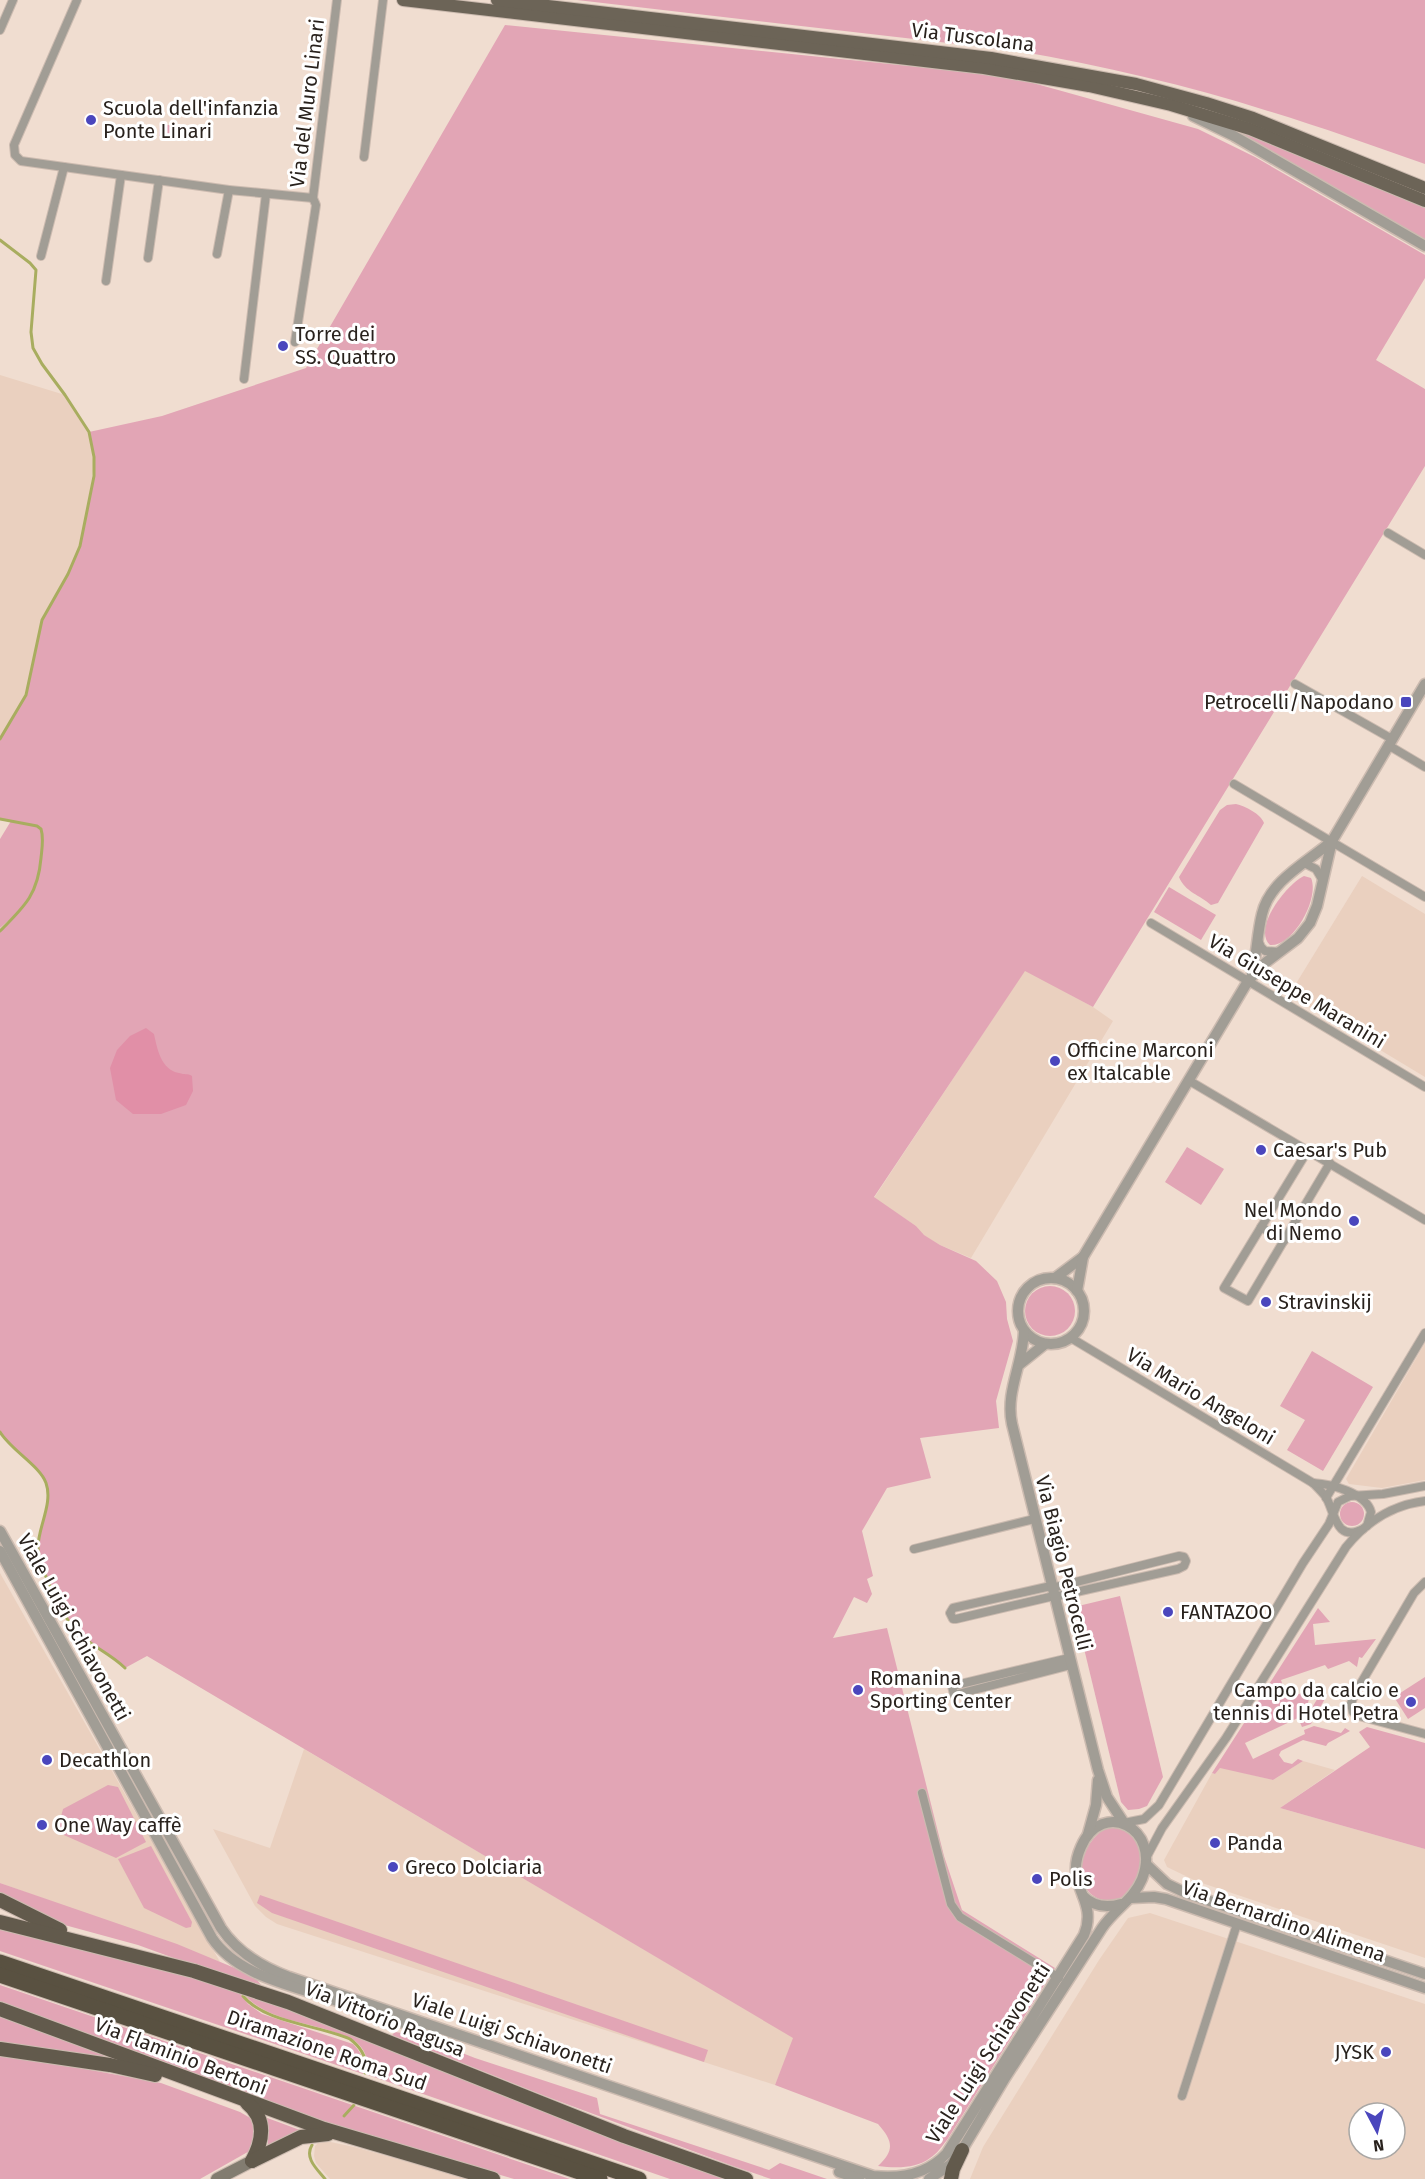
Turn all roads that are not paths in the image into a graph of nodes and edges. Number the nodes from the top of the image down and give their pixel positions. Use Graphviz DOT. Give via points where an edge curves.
graph roads {
  1 [pos="13,0"];
  2 [pos="78,0"];
  3 [pos="337,0"];
  4 [pos="383,0"];
  5 [pos="404,0"];
  6 [pos="497,0"];
  7 [pos="0,30"];
  8 [pos="1171,105"];
  9 [pos="364,157"];
  10 [pos="64,167"];
  11 [pos="121,175"];
  12 [pos="159,180"];
  13 [pos="1425,189"];
  14 [pos="229,190"];
  15 [pos="266,194"];
  16 [pos="313,198"];
  17 [pos="1425,201"];
  18 [pos="1425,246"];
  19 [pos="217,254"];
  20 [pos="41,256"];
  21 [pos="148,258"];
  22 [pos="106,281"];
  23 [pos="296,342"];
  24 [pos="244,379"];
  25 [pos="1388,533"];
  26 [pos="1425,555"];
  27 [pos="1295,684"];
  28 [pos="1425,684"];
  29 [pos="1390,742"];
  30 [pos="1425,767"];
  31 [pos="1234,784"];
  32 [pos="1332,841"];
  33 [pos="1304,863"];
  34 [pos="1323,881"];
  35 [pos="1425,897"];
  36 [pos="1151,922"];
  37 [pos="1258,940"];
  38 [pos="1280,952"];
  39 [pos="1250,978"];
  40 [pos="1188,1080"];
  41 [pos="1425,1087"];
  42 [pos="1308,1150"];
  43 [pos="1330,1163"];
  44 [pos="1425,1220"];
  45 [pos="1261,1227"];
  46 [pos="1284,1240"];
  47 [pos="1083,1257"];
  48 [pos="1055,1278"];
  49 [pos="1077,1291"];
  50 [pos="1024,1331"];
  51 [pos="1425,1333"];
  52 [pos="1071,1338"];
  53 [pos="1045,1344"];
  54 [pos="1020,1364"];
  55 [pos="1313,1483"];
  56 [pos="1333,1486"];
  57 [pos="1425,1486"];
  58 [pos="1355,1496"];
  59 [pos="1326,1498"];
  60 [pos="1425,1501"];
  61 [pos="1334,1516"];
  62 [pos="1034,1519"];
  63 [pos="1365,1528"];
  64 [pos="0,1531"];
  65 [pos="914,1549"];
  66 [pos="0,1551"];
  67 [pos="1425,1582"];
  68 [pos="1053,1592"];
  69 [pos="1070,1661"];
  70 [pos="983,1683"];
  71 [pos="1425,1734"];
  72 [pos="1098,1770"];
  73 [pos="922,1793"];
  74 [pos="1124,1823"];
  75 [pos="1088,1834"];
  76 [pos="1146,1861"];
  77 [pos="1083,1895"];
  78 [pos="0,1900"];
  79 [pos="1128,1900"];
  80 [pos="0,1922"];
  81 [pos="1237,1924"];
  82 [pos="212,1938"];
  83 [pos="98,1946"];
  84 [pos="241,1950"];
  85 [pos="0,1962"];
  86 [pos="1425,1974"];
  87 [pos="0,1975"];
  88 [pos="1059,1978"];
  89 [pos="1425,1988"];
  90 [pos="0,2009"];
  91 [pos="0,2049"];
  92 [pos="218,2091"];
  93 [pos="1182,2096"];
  94 [pos="240,2099"];
  95 [pos="349,2138"];
  96 [pos="962,2150"];
  97 [pos="252,2161"];
  98 [pos="236,2175"];
  99 [pos="217,2179"];
  100 [pos="493,2179"];
  101 [pos="600,2179"];
  102 [pos="639,2179"];
  103 [pos="746,2179"];
  104 [pos="859,2179"];
  105 [pos="928,2179"];
  106 [pos="951,2179"];
  1 -- 7 [label="street"];
  2 -- 10 [label="street, Via del Muro Linari" via="14,145 15,155 21,161"];
  3 -- 16 [label="street, Via del Muro Linari"];
  4 -- 9 [label="street"];
  5 -- 8 [label="main road, Via Tuscolana" via="984,68 1096,87"];
  6 -- 13 [label="main road, Via Tuscolana" via="991,58 1136,84 1252,118"];
  8 -- 17 [label="main road, Via Tuscolana" via="1250,129"];
  8 -- 18 [label="street, Via Tuscolana" via="1234,136"];
  10 -- 11 [label="street, Via del Muro Linari"];
  10 -- 20 [label="street"];
  11 -- 12 [label="street, Via del Muro Linari"];
  11 -- 22 [label="street"];
  12 -- 14 [label="street, Via del Muro Linari"];
  12 -- 21 [label="street"];
  14 -- 15 [label="street, Via del Muro Linari"];
  14 -- 19 [label="street"];
  15 -- 16 [label="street, Via del Muro Linari"];
  15 -- 24 [label="street"];
  16 -- 23 [label="street" via="316,205"];
  25 -- 26 [label="street"];
  27 -- 29 [label="street"];
  28 -- 29 [label="street"];
  29 -- 30 [label="street"];
  29 -- 32 [label="street"];
  31 -- 32 [label="street"];
  32 -- 33 [label="street"];
  32 -- 34 [label="street"];
  32 -- 35 [label="street"];
  33 -- 34 [label="street" via="1316,869"];
  33 -- 37 [label="street" via="1268,899"];
  34 -- 38 [label="street" via="1308,927"];
  36 -- 39 [label="street, Via Giuseppe Maranini"];
  37 -- 38 [label="street" via="1265,951"];
  37 -- 39 [label="street"];
  38 -- 39 [label="street"];
  39 -- 40 [label="street"];
  39 -- 41 [label="street, Via Giuseppe Maranini"];
  40 -- 42 [label="street"];
  40 -- 47 [label="street"];
  42 -- 43 [label="street"];
  42 -- 45 [label="street"];
  43 -- 44 [label="street"];
  43 -- 46 [label="street"];
  45 -- 46 [label="street"];
  45 -- 46 [label="street" via="1224,1288 1248,1301"];
  47 -- 48 [label="street"];
  47 -- 49 [label="street"];
  48 -- 49 [label="street"];
  48 -- 50 [label="street" via="1036,1282 1022,1294 1018,1314"];
  49 -- 52 [label="street" via="1083,1303 1083,1317"];
  50 -- 53 [label="street"];
  50 -- 54 [label="street, Via Biagio Petrocelli"];
  51 -- 56 [label="street"];
  52 -- 53 [label="street"];
  52 -- 55 [label="street, Via Mario Angeloni"];
  53 -- 54 [label="street"];
  54 -- 62 [label="street, Via Biagio Petrocelli" via="1010,1414"];
  55 -- 56 [label="street, Via Mario Angeloni"];
  55 -- 59 [label="street, Via Mario Angeloni"];
  56 -- 58 [label="street, Via Mario Angeloni"];
  56 -- 59 [label="street"];
  57 -- 58 [label="street"];
  58 -- 61 [label="street" via="1338,1502"];
  58 -- 63 [label="street" via="1370,1507 1371,1517"];
  59 -- 61 [label="street, Via Mario Angeloni"];
  60 -- 63 [label="street, Viale Luigi Schiavonetti" via="1395,1508"];
  61 -- 63 [label="street" via="1345,1531 1354,1533"];
  61 -- 74 [label="street" via="1159,1805 1144,1819"];
  62 -- 65 [label="street"];
  62 -- 68 [label="street, Via Biagio Petrocelli"];
  63 -- 76 [label="street, Viale Luigi Schiavonetti" via="1339,1558 1237,1723 1162,1828"];
  64 -- 84 [label="street, Viale Luigi Schiavonetti" via="221,1928"];
  66 -- 82 [label="street, Viale Luigi Schiavonetti"];
  67 -- 71 [label="street" via="1414,1593 1351,1704 1359,1716"];
  68 -- 68 [label="street" via="953,1608 950,1613 957,1619"];
  68 -- 68 [label="street" via="1178,1569 1186,1561 1182,1556 1175,1557"];
  68 -- 69 [label="street, Via Biagio Petrocelli"];
  69 -- 70 [label="street"];
  69 -- 72 [label="street, Via Biagio Petrocelli"];
  72 -- 74 [label="street, Via Biagio Petrocelli" via="1107,1797"];
  72 -- 75 [label="street, Via Biagio Petrocelli" via="1096,1805"];
  73 -- 88 [label="street" via="956,1912"];
  74 -- 75 [label="street" via="1104,1825"];
  74 -- 76 [label="street" via="1140,1836"];
  75 -- 77 [label="street, Viale Luigi Schiavonetti" via="1075,1869"];
  76 -- 79 [label="street, Viale Luigi Schiavonetti" via="1142,1878"];
  76 -- 86 [label="street, Via Bernardino Alimena" via="1167,1884 1180,1890"];
  77 -- 79 [label="street" via="1102,1906"];
  77 -- 88 [label="street, Viale Luigi Schiavonetti" via="1087,1927"];
  78 -- 83 [label="highway"];
  79 -- 81 [label="street, Via Bernardino Alimena" via="1160,1897"];
  79 -- 96 [label="street, Viale Luigi Schiavonetti" via="1111,1914"];
  80 -- 83 [label="highway, Via Vittorio Ragusa"];
  81 -- 89 [label="street, Via Bernardino Alimena"];
  81 -- 93 [label="street"];
  82 -- 84 [label="street"];
  82 -- 104 [label="street, Viale Luigi Schiavonetti" via="237,1962 274,1980"];
  83 -- 103 [label="highway, Via Vittorio Ragusa" via="214,1977 288,2002 580,2120"];
  84 -- 88 [label="street, Viale Luigi Schiavonetti" via="290,1977 866,2174 890,2178 916,2174 944,2156"];
  85 -- 102 [label="highway, Diramazione Roma Sud"];
  87 -- 101 [label="highway, Diramazione Roma Sud"];
  90 -- 92 [label="highway, Via Flaminio Bertoni"];
  91 -- 92 [label="highway" via="132,2069"];
  92 -- 94 [label="highway, Via Flaminio Bertoni"];
  94 -- 95 [label="highway, Via Flaminio Bertoni"];
  94 -- 97 [label="highway" via="256,2112 262,2129"];
  95 -- 97 [label="highway" via="334,2134 307,2136"];
  95 -- 100 [label="highway"];
  96 -- 105 [label="street, Viale Luigi Schiavonetti" via="950,2166"];
  96 -- 106 [label="highway"];
  97 -- 98 [label="main road"];
  98 -- 99 [label="main road"];
}
